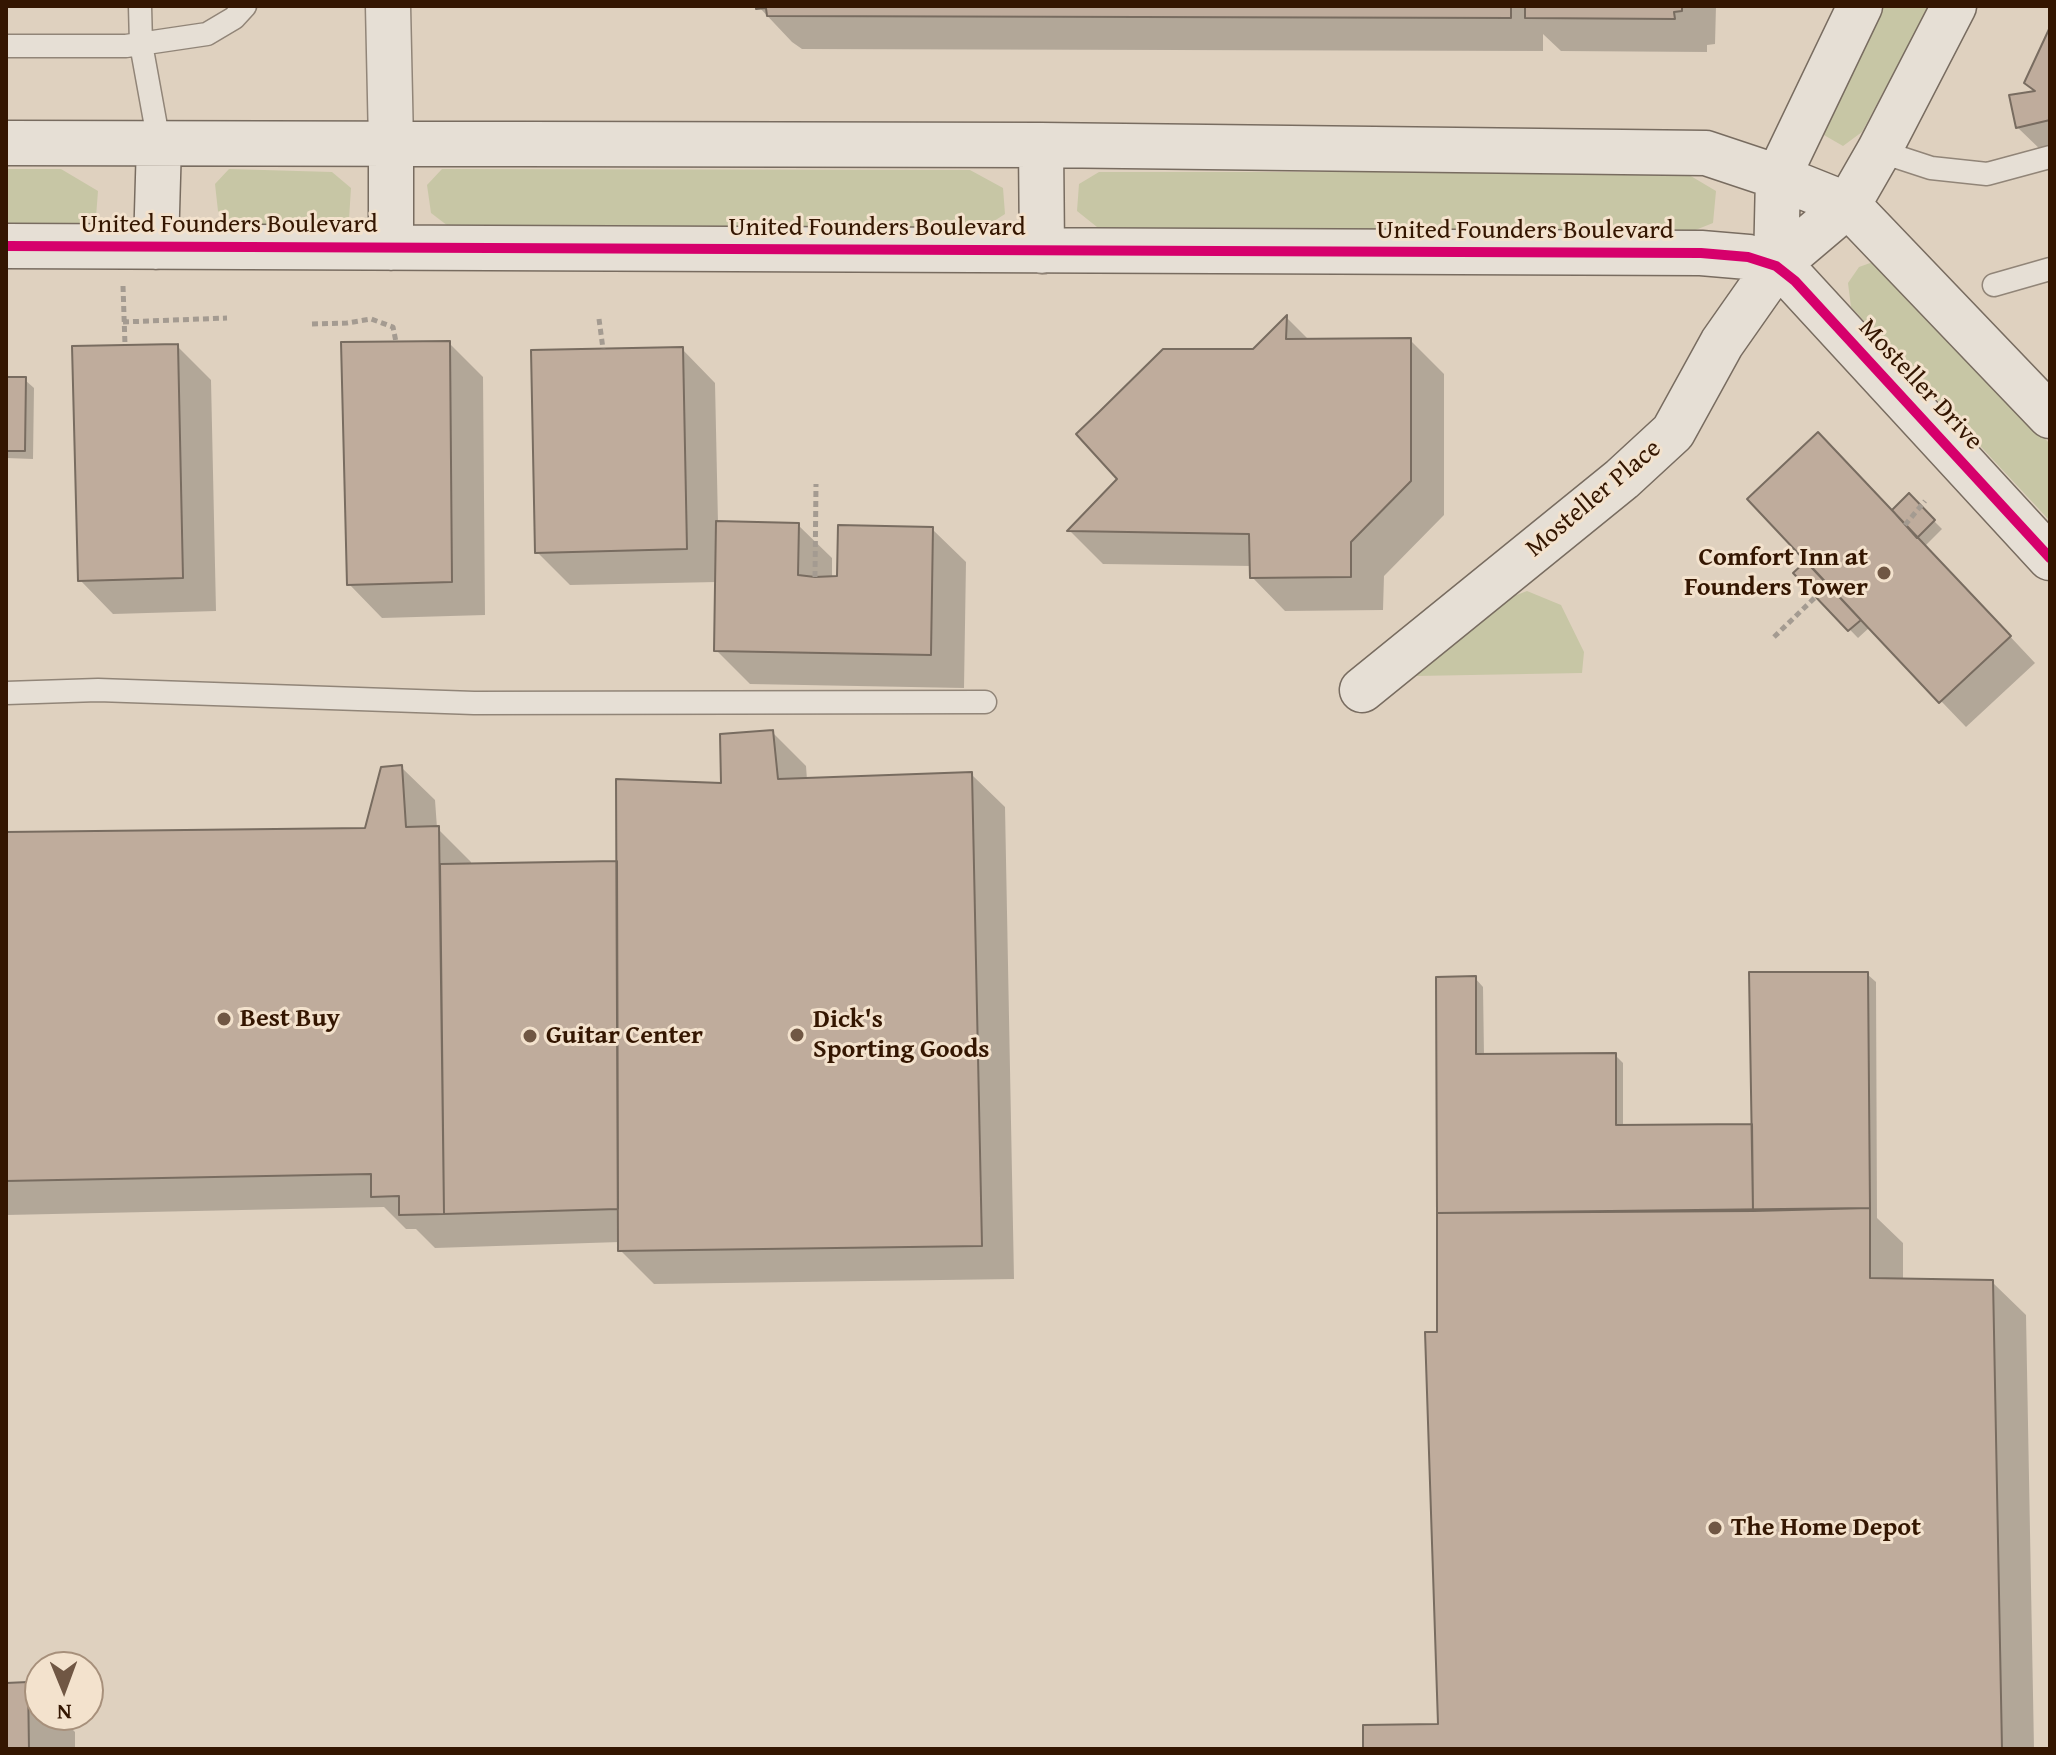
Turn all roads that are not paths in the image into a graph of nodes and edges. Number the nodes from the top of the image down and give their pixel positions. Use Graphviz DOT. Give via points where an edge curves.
graph roads {
  1 [pos="140,6"];
  2 [pos="245,6"];
  3 [pos="388,6"];
  4 [pos="1860,6"];
  5 [pos="1954,6"];
  6 [pos="141,44"];
  7 [pos="6,46"];
  8 [pos="6,143"];
  9 [pos="159,143"];
  10 [pos="391,143"];
  11 [pos="1041,145"];
  12 [pos="1879,151"];
  13 [pos="2050,157"];
  14 [pos="1778,177"];
  15 [pos="1848,205"];
  16 [pos="6,246"];
  17 [pos="139,247"];
  18 [pos="391,248"];
  19 [pos="1042,251"];
  20 [pos="1762,261"];
  21 [pos="2050,269"];
  22 [pos="1994,285"];
  23 [pos="2050,416"];
  24 [pos="2050,558"];
  25 [pos="1362,690"];
  26 [pos="6,693"];
  27 [pos="985,702"];
  1 -- 6 [label="lane"];
  2 -- 6 [label="lane" via="207,34"];
  3 -- 10 [label="street"];
  4 -- 14 [label="street"];
  5 -- 12 [label="street"];
  6 -- 7 [label="lane"];
  6 -- 9 [label="lane"];
  8 -- 9 [label="street"];
  9 -- 10 [label="street"];
  9 -- 17 [label="street"];
  10 -- 11 [label="street"];
  10 -- 18 [label="street"];
  11 -- 14 [label="street" via="1706,153"];
  11 -- 19 [label="street"];
  12 -- 13 [label="lane" via="1931,168 1987,174"];
  12 -- 15 [label="street"];
  14 -- 15 [label="street"];
  14 -- 20 [label="street"];
  15 -- 20 [label="street, Mosteller Place"];
  15 -- 23 [label="street"];
  16 -- 17 [label="street, United Founders Boulevard"];
  17 -- 18 [label="street, United Founders Boulevard"];
  18 -- 19 [label="street, United Founders Boulevard"];
  19 -- 20 [label="street, United Founders Boulevard" via="1701,253"];
  20 -- 24 [label="street, Mosteller Drive" via="1795,281"];
  20 -- 25 [label="street, Mosteller Place" via="1673,432"];
  21 -- 22 [label="lane"];
  26 -- 27 [label="lane" via="98,690 474,703"];
}
